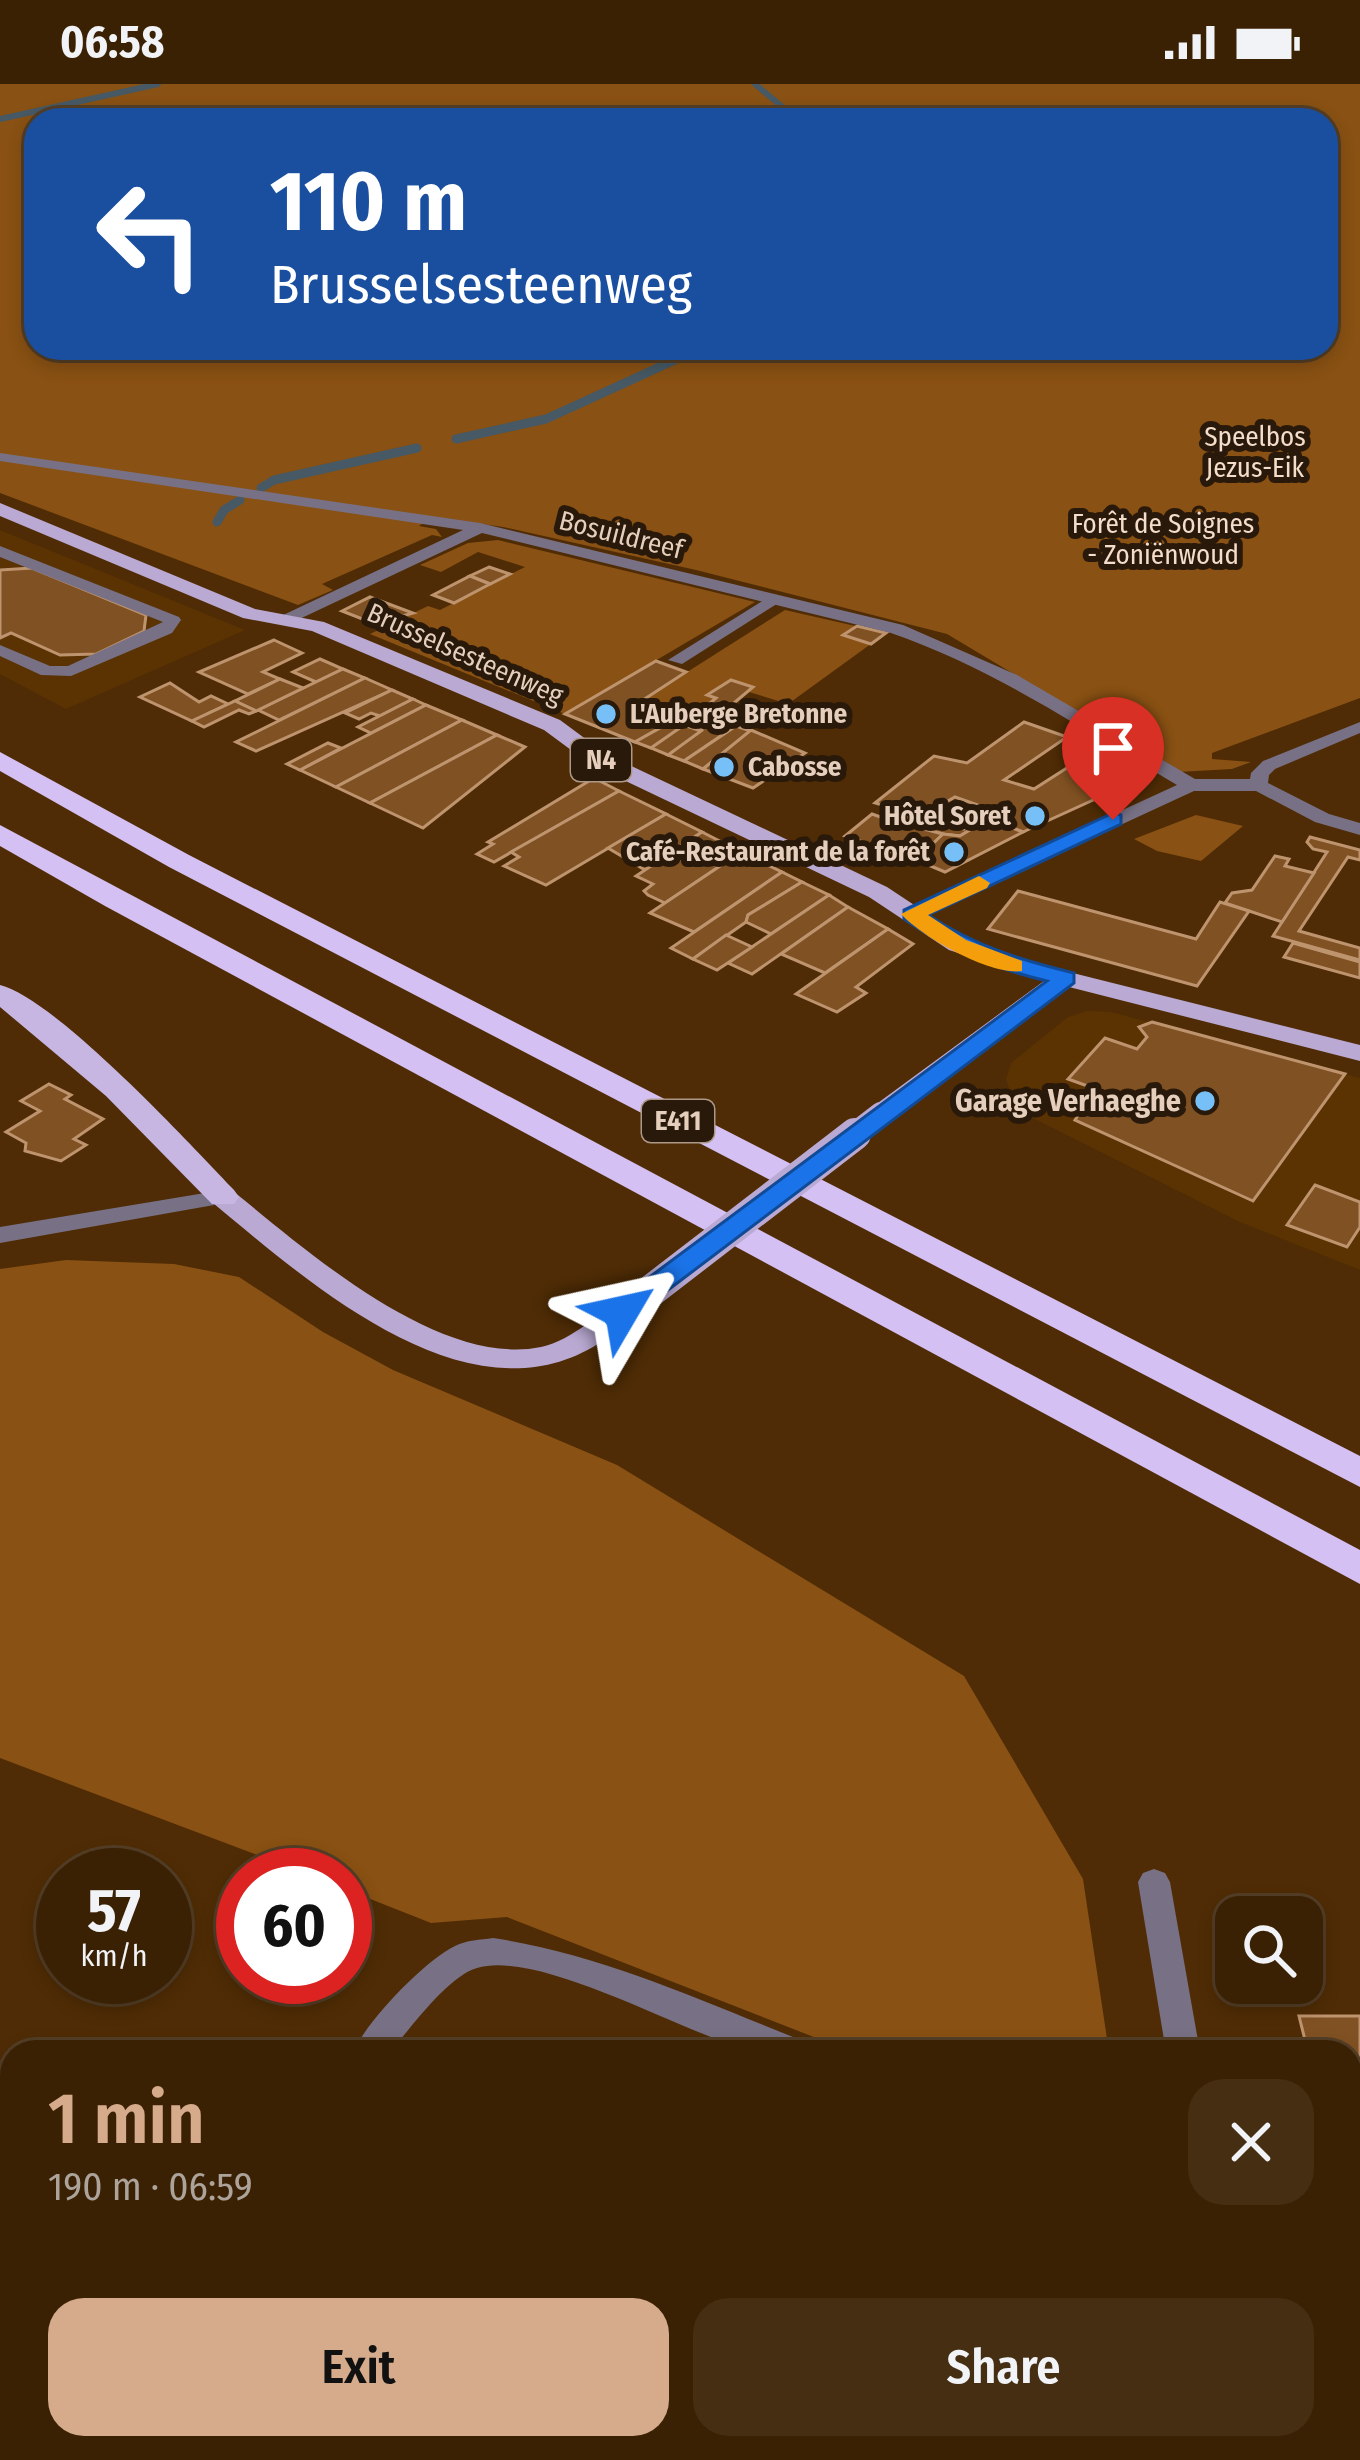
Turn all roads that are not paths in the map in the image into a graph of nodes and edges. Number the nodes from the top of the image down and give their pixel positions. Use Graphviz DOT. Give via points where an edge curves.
graph roads {
  1 [pos="0,457"];
  2 [pos="0,509"];
  3 [pos="480,528"];
  4 [pos="0,550"];
  5 [pos="775,600"];
  6 [pos="285,620"];
  7 [pos="0,650"];
  8 [pos="676,660"];
  9 [pos="1360,727"];
  10 [pos="0,760"];
  11 [pos="1190,785"];
  12 [pos="1259,785"];
  13 [pos="1360,829"];
  14 [pos="0,834"];
  15 [pos="912,914"];
  16 [pos="1065,978"];
  17 [pos="0,994"];
  18 [pos="1360,1053"];
  19 [pos="224,1197"];
  20 [pos="0,1235"];
  21 [pos="1360,1473"];
  22 [pos="1360,1569"];
  23 [pos="1154,1882"];
  24 [pos="380,2040"];
  25 [pos="759,2040"];
  26 [pos="1181,2040"];
  1 -- 3 [label="street, Bosuildreef"];
  2 -- 6 [label="main road, N4" via="250,614"];
  3 -- 5 [label="street, Bosuildreef"];
  3 -- 6 [label="street"];
  4 -- 7 [label="street" via="173,620 71,671 47,671"];
  5 -- 8 [label="street"];
  5 -- 11 [label="street, Bosuildreef" via="941,643"];
  6 -- 15 [label="main road, Brusselsesteenweg / N4" via="317,626 552,725 598,759"];
  9 -- 12 [label="street" via="1268,765"];
  10 -- 21 [label="highway, E411" via="200,872"];
  11 -- 12 [label="street"];
  11 -- 15 [label="street"];
  12 -- 13 [label="street"];
  14 -- 22 [label="highway, E411"];
  15 -- 16 [label="main road, Brusselsesteenweg / N4" via="958,945"];
  16 -- 18 [label="main road, Brusselsesteenweg / N4"];
  16 -- 19 [label="main road, bridge" via="630,1306 541,1358 475,1354 429,1337 299,1258"];
  17 -- 19 [label="highway" via="102,1072"];
  19 -- 20 [label="street"];
  23 -- 26 [label="street"];
  24 -- 25 [label="street" via="469,1954 495,1951 548,1960"];
}
